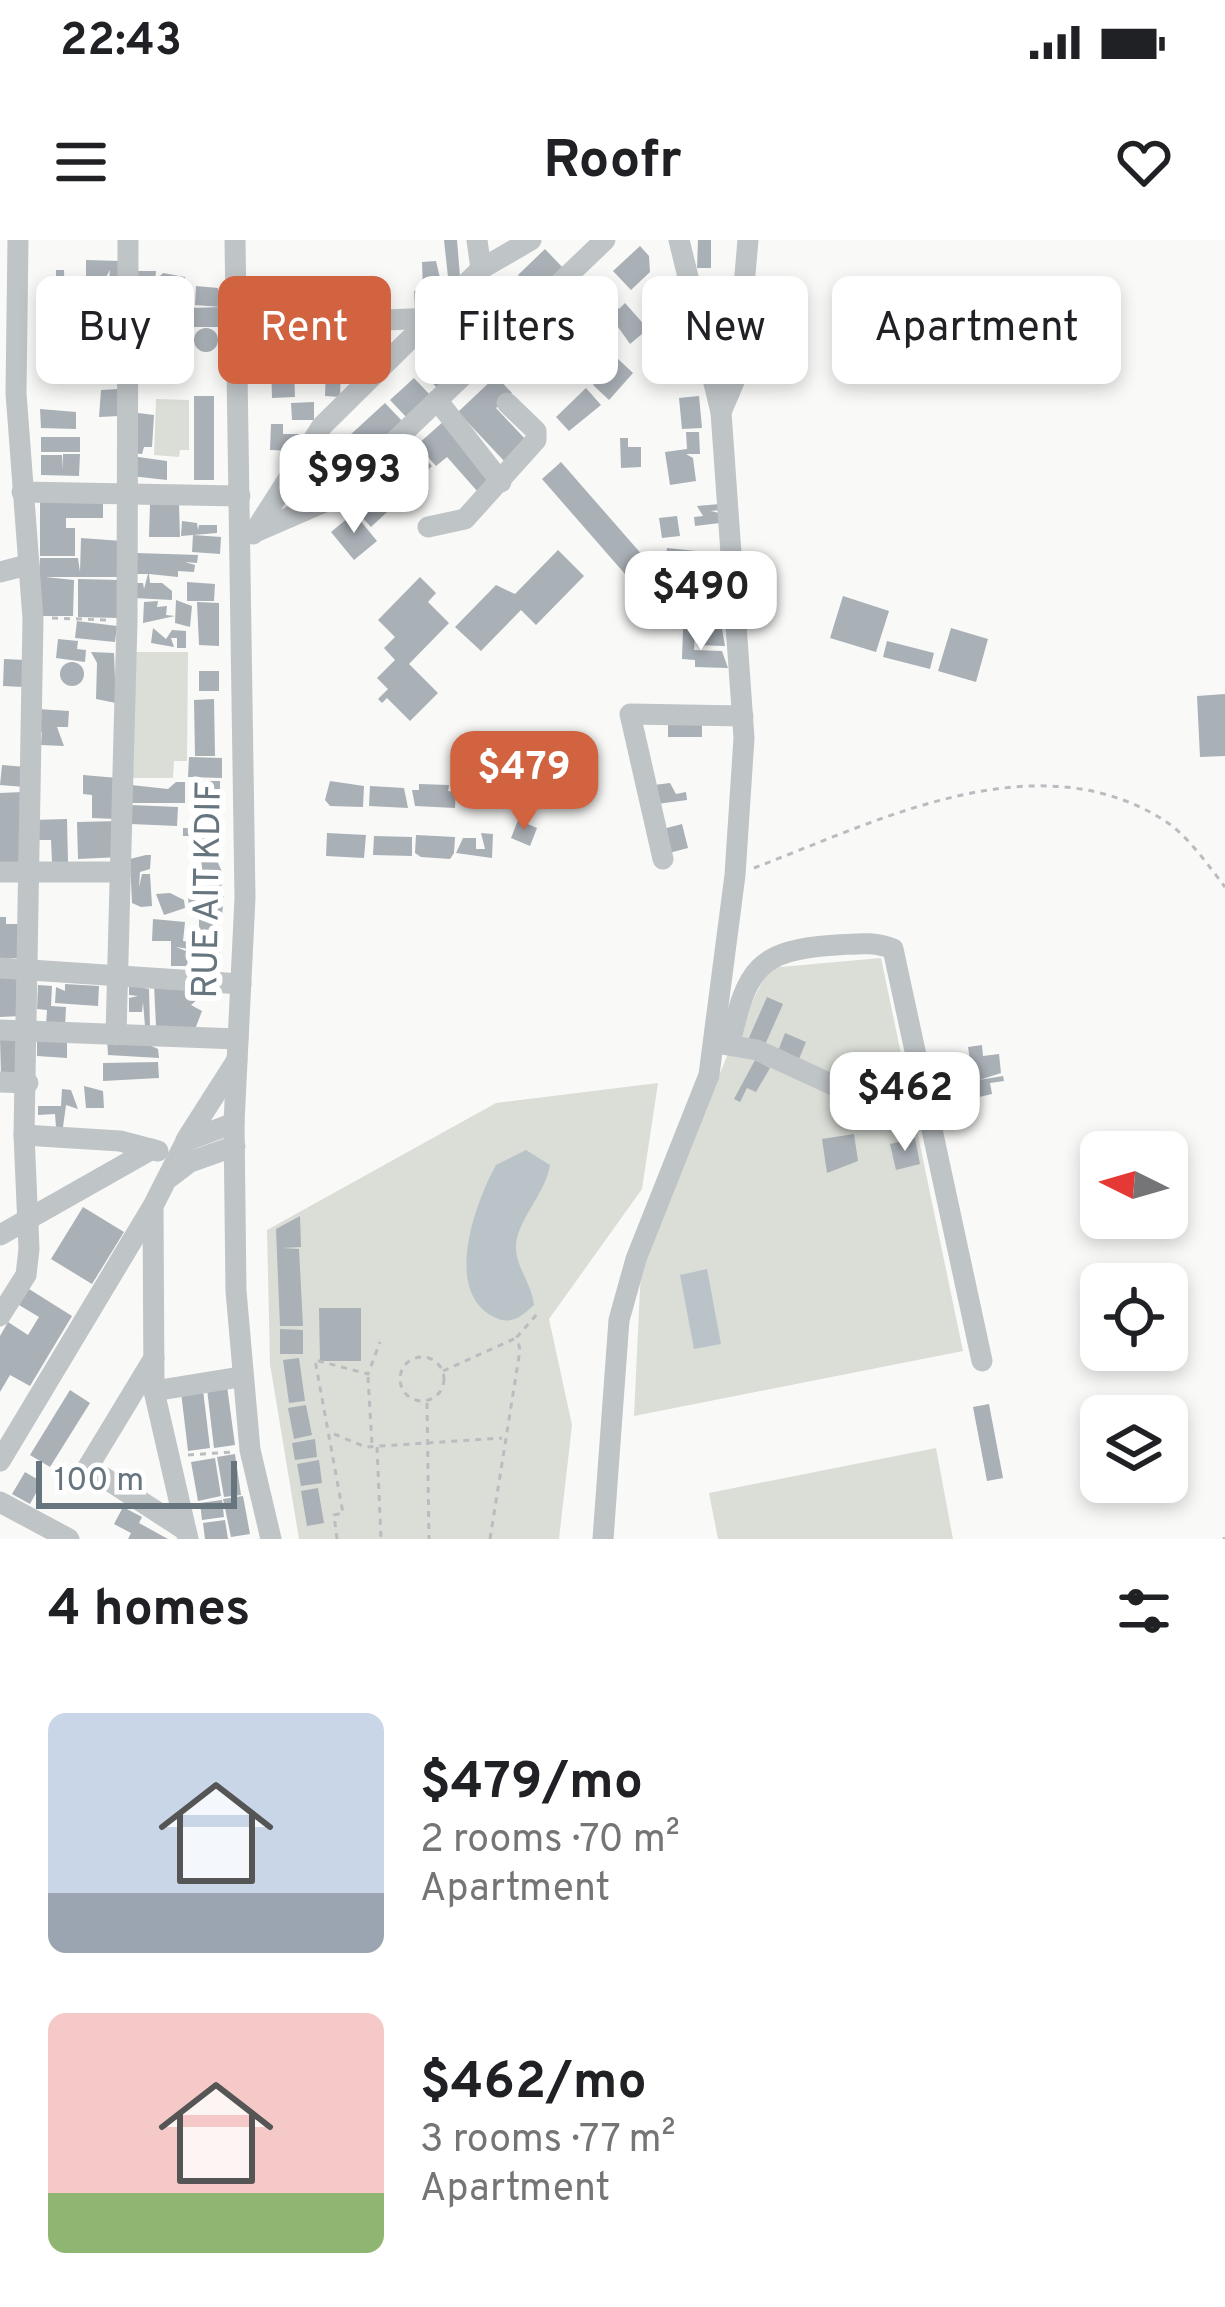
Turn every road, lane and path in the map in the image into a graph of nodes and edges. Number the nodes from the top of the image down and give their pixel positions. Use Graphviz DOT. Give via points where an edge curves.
graph roads {
  1 [pos="18,240"];
  2 [pos="128,240"];
  3 [pos="236,240"];
  4 [pos="477,240"];
  5 [pos="531,240"];
  6 [pos="605,240"];
  7 [pos="679,240"];
  8 [pos="748,240"];
  9 [pos="482,269"];
  10 [pos="238,276"];
  11 [pos="475,276"];
  12 [pos="415,336"];
  13 [pos="241,384"];
  14 [pos="8,393"];
  15 [pos="437,400"];
  16 [pos="507,403"];
  17 [pos="721,412"];
  18 [pos="285,482"];
  19 [pos="501,482"];
  20 [pos="22,492"];
  21 [pos="124,492"];
  22 [pos="240,496"];
  23 [pos="319,504"];
  24 [pos="428,527"];
  25 [pos="255,532"];
  26 [pos="241,556"];
  27 [pos="27,565"];
  28 [pos="0,572"];
  29 [pos="33,619"];
  30 [pos="127,621"];
  31 [pos="743,716"];
  32 [pos="663,859"];
  33 [pos="0,872"];
  34 [pos="121,872"];
  35 [pos="27,873"];
  36 [pos="735,875"];
  37 [pos="1225,887"];
  38 [pos="0,968"];
  39 [pos="28,968"];
  40 [pos="121,976"];
  41 [pos="241,984"];
  42 [pos="0,1030"];
  43 [pos="29,1031"];
  44 [pos="116,1035"];
  45 [pos="722,1043"];
  46 [pos="238,1049"];
  47 [pos="0,1082"];
  48 [pos="28,1083"];
  49 [pos="872,1102"];
  50 [pos="0,1129"];
  51 [pos="25,1132"];
  52 [pos="235,1135"];
  53 [pos="152,1149"];
  54 [pos="177,1159"];
  55 [pos="0,1177"];
  56 [pos="26,1177"];
  57 [pos="153,1206"];
  58 [pos="9,1229"];
  59 [pos="8,1299"];
  60 [pos="537,1314"];
  61 [pos="0,1316"];
  62 [pos="517,1337"];
  63 [pos="380,1342"];
  64 [pos="155,1357"];
  65 [pos="982,1361"];
  66 [pos="443,1371"];
  67 [pos="368,1374"];
  68 [pos="241,1377"];
  69 [pos="154,1391"];
  70 [pos="427,1401"];
  71 [pos="331,1432"];
  72 [pos="503,1438"];
  73 [pos="374,1447"];
  74 [pos="426,1447"];
  75 [pos="250,1450"];
  76 [pos="169,1457"];
  77 [pos="0,1461"];
  78 [pos="0,1502"];
  79 [pos="187,1534"];
  80 [pos="69,1539"];
  81 [pos="272,1539"];
  82 [pos="337,1539"];
  83 [pos="381,1539"];
  84 [pos="429,1539"];
  85 [pos="490,1539"];
  86 [pos="603,1539"];
  1 -- 14 [label="street"];
  2 -- 21 [label="street"];
  3 -- 10 [label="street, RUE AIT KDIF"];
  4 -- 9 [label="street"];
  5 -- 9 [label="street"];
  6 -- 15 [label="street"];
  7 -- 17 [label="street"];
  8 -- 17 [label="street" via="736,376"];
  9 -- 11 [label="street"];
  12 -- 18 [label="street" via="322,426"];
  13 -- 22 [label="street, RUE AIT KDIF"];
  14 -- 20 [label="street"];
  15 -- 19 [label="street"];
  15 -- 23 [label="street"];
  16 -- 19 [label="street" via="537,436"];
  17 -- 31 [label="street"];
  18 -- 23 [label="street"];
  18 -- 25 [label="street"];
  19 -- 24 [label="street" via="461,521"];
  20 -- 21 [label="street"];
  20 -- 27 [label="street"];
  21 -- 22 [label="street"];
  21 -- 30 [label="street"];
  22 -- 26 [label="street, RUE AIT KDIF"];
  23 -- 25 [label="street"];
  25 -- 26 [label="street"];
  26 -- 41 [label="street, RUE AIT KDIF"];
  27 -- 28 [label="street"];
  27 -- 29 [label="street"];
  29 -- 30 [label="path"];
  29 -- 35 [label="street"];
  30 -- 34 [label="street"];
  31 -- 32 [label="street" via="631,712"];
  31 -- 36 [label="street"];
  33 -- 35 [label="street"];
  34 -- 35 [label="street"];
  34 -- 40 [label="street"];
  35 -- 39 [label="street"];
  36 -- 37 [label="path" via="940,800 1036,783 1114,798 1165,820"];
  36 -- 45 [label="street"];
  38 -- 39 [label="street"];
  39 -- 40 [label="street"];
  39 -- 43 [label="street"];
  40 -- 41 [label="street"];
  40 -- 44 [label="street"];
  41 -- 46 [label="street, RUE AIT KDIF"];
  42 -- 43 [label="street"];
  43 -- 44 [label="street"];
  43 -- 48 [label="street"];
  44 -- 46 [label="street"];
  45 -- 49 [label="street" via="757,1049"];
  45 -- 65 [label="street" via="742,989 760,965 790,948 893,949"];
  45 -- 86 [label="street" via="619,1320"];
  46 -- 52 [label="street, RUE AIT KDIF"];
  46 -- 54 [label="street"];
  47 -- 48 [label="street"];
  48 -- 51 [label="street"];
  50 -- 51 [label="street"];
  51 -- 53 [label="street"];
  51 -- 56 [label="street"];
  52 -- 54 [label="street"];
  52 -- 54 [label="street" via="190,1162"];
  52 -- 68 [label="street, RUE AIT KDIF"];
  53 -- 54 [label="street"];
  53 -- 58 [label="street"];
  54 -- 57 [label="street"];
  55 -- 56 [label="street"];
  56 -- 58 [label="street"];
  57 -- 64 [label="street"];
  57 -- 77 [label="street"];
  58 -- 59 [label="street" via="26,1275"];
  59 -- 61 [label="street"];
  60 -- 62 [label="path"];
  62 -- 66 [label="path"];
  62 -- 72 [label="path"];
  63 -- 67 [label="path"];
  64 -- 69 [label="street"];
  64 -- 79 [label="street" via="88,1467"];
  66 -- 70 [label="path" via="442,1391"];
  66 -- 70 [label="path" via="425,1357 404,1366 406,1395"];
  67 -- 71 [label="path" via="315,1360"];
  67 -- 73 [label="path"];
  68 -- 69 [label="street"];
  68 -- 75 [label="street, RUE AIT KDIF"];
  69 -- 76 [label="street"];
  70 -- 74 [label="path"];
  71 -- 73 [label="path"];
  71 -- 82 [label="path" via="344,1513 334,1514"];
  72 -- 74 [label="path"];
  72 -- 85 [label="path"];
  73 -- 74 [label="path"];
  73 -- 83 [label="path"];
  74 -- 84 [label="path"];
  75 -- 76 [label="path"];
  75 -- 81 [label="street, RUE AIT KDIF"];
  76 -- 79 [label="street"];
  78 -- 80 [label="street"];
}
